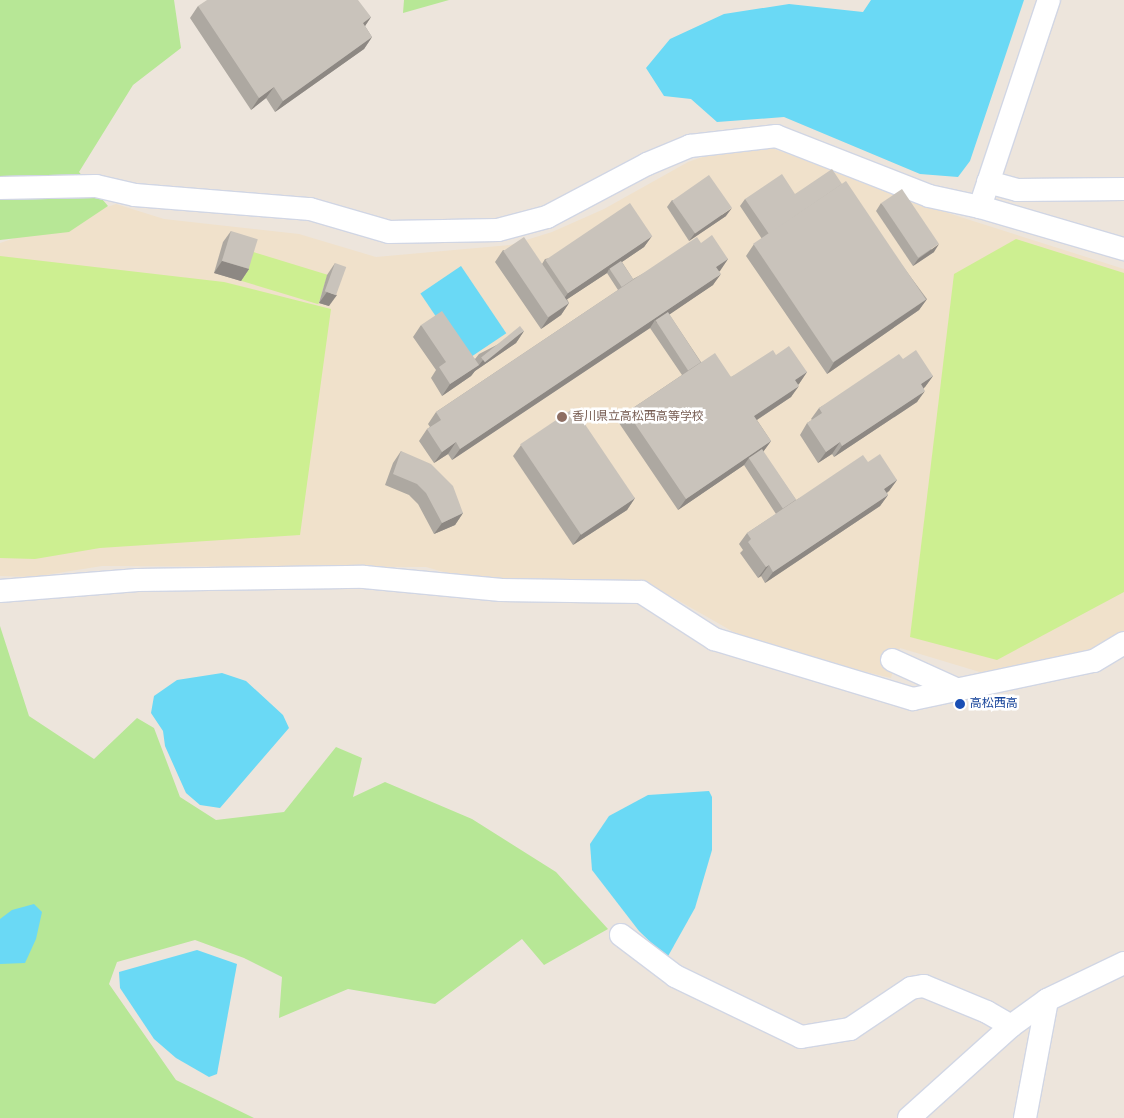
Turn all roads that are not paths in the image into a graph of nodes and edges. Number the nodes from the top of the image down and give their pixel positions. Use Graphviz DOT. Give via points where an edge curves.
graph roads {
  1 [pos="1049,0"];
  2 [pos="988,182"];
  3 [pos="0,188"];
  4 [pos="1124,190"];
  5 [pos="980,207"];
  6 [pos="1124,249"];
  7 [pos="0,591"];
  8 [pos="1124,643"];
  9 [pos="892,660"];
  10 [pos="958,690"];
  11 [pos="621,935"];
  12 [pos="1124,963"];
  13 [pos="1047,1000"];
  14 [pos="1011,1026"];
  15 [pos="909,1118"];
  16 [pos="1025,1118"];
  1 -- 2 [label="street"];
  2 -- 4 [label="street" via="1017,190"];
  2 -- 5 [label="street"];
  3 -- 5 [label="street" via="96,186 135,196 310,209 390,232 498,230 547,217 647,164 690,146 776,136 929,196"];
  5 -- 6 [label="street"];
  7 -- 10 [label="street" via="138,580 364,578 501,590 640,592 714,639 914,699"];
  8 -- 10 [label="street" via="1094,661"];
  9 -- 10 [label="street"];
  11 -- 14 [label="street" via="675,976 801,1037 850,1029 911,988 924,986 987,1012"];
  12 -- 13 [label="street"];
  13 -- 14 [label="street"];
  13 -- 16 [label="street"];
  14 -- 15 [label="street"];
}
